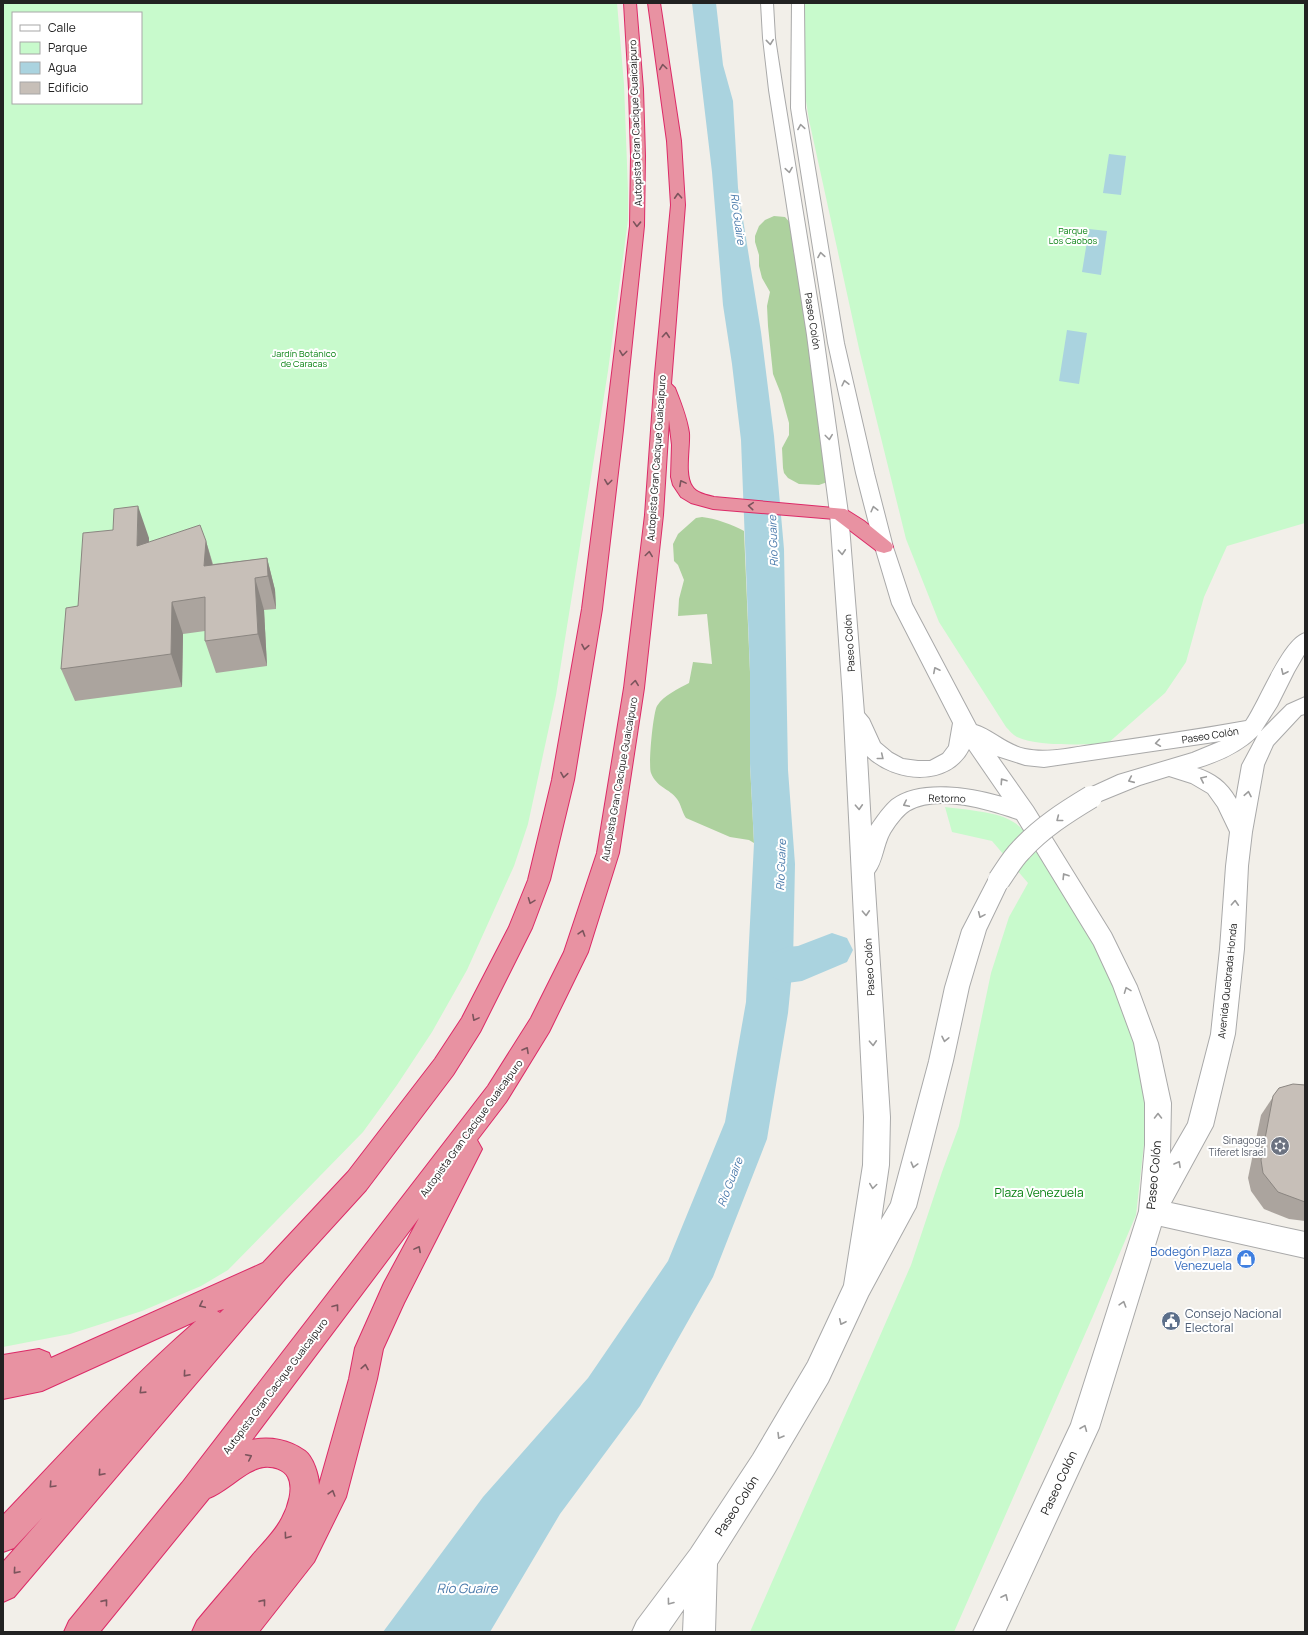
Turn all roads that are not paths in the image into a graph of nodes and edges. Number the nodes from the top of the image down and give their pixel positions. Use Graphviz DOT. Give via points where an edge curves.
graph roads {
  1 [pos="630,3"];
  2 [pos="654,3"];
  3 [pos="767,3"];
  4 [pos="798,3"];
  5 [pos="662,374"];
  6 [pos="838,514"];
  7 [pos="884,547"];
  8 [pos="1305,640"];
  9 [pos="853,698"];
  10 [pos="1305,705"];
  11 [pos="963,723"];
  12 [pos="1252,728"];
  13 [pos="1168,768"];
  14 [pos="1025,813"];
  15 [pos="1240,832"];
  16 [pos="864,874"];
  17 [pos="497,1094"];
  18 [pos="1152,1211"];
  19 [pos="1305,1245"];
  20 [pos="275,1270"];
  21 [pos="858,1287"];
  22 [pos="129,1338"];
  23 [pos="3,1369"];
  24 [pos="3,1385"];
  25 [pos="193,1494"];
  26 [pos="3,1537"];
  27 [pos="702,1560"];
  28 [pos="3,1586"];
  29 [pos="80,1632"];
  30 [pos="208,1632"];
  31 [pos="239,1632"];
  32 [pos="648,1632"];
  33 [pos="699,1632"];
  34 [pos="989,1632"];
  1 -- 20 [label="highway, Autopista Gran Cacique Guaicaipuro, one-way" via="638,156 637,226 592,609 550,843 520,928 464,1037 357,1181"];
  5 -- 2 [label="highway, Autopista Gran Cacique Guaicaipuro, one-way" via="678,205 674,141"];
  3 -- 6 [label="street, Paseo Colón, one-way" via="776,90 815,335"];
  7 -- 4 [label="street, Paseo Colón, one-way" via="836,343 798,108"];
  6 -- 5 [label="highway, one-way" via="713,503 696,498 682,486 679,479 680,434"];
  17 -- 5 [label="highway, Autopista Gran Cacique Guaicaipuro, one-way" via="537,1031 576,952 608,853 633,696 654,515"];
  6 -- 7 [label="highway" via="857,525"];
  6 -- 9 [label="street, Paseo Colón, one-way"];
  11 -- 7 [label="street, Paseo Colón, one-way" via="902,604"];
  8 -- 12 [label="street, one-way" via="1289,660"];
  9 -- 11 [label="street, one-way" via="859,720 874,751 887,761 906,768 923,769 943,765 959,749"];
  9 -- 16 [label="street, Paseo Colón, one-way"];
  15 -- 10 [label="street, Avenida Quebrada Honda, one-way" via="1253,765 1265,741 1294,710"];
  12 -- 11 [label="street, Paseo Colón, one-way" via="1182,740 1031,759 1001,750"];
  14 -- 11 [label="street, Paseo Colón, one-way"];
  12 -- 13 [label="street, Paseo Colón" via="1226,748"];
  15 -- 13 [label="street, Avenida Quebrada Honda, one-way" via="1224,795 1216,786 1205,779"];
  13 -- 21 [label="street, Paseo Colón, one-way, bridge" via="1137,777 1091,797 1062,816 1013,858 999,880 974,930 956,987 941,1061 902,1207"];
  14 -- 16 [label="street, Retorno, one-way" via="998,804 954,796 933,796 902,804 881,828"];
  18 -- 14 [label="street, Paseo Colón, one-way" via="1158,1145 1158,1103 1146,1043 1125,986 1103,940"];
  18 -- 15 [label="street, Avenida Quebrada Honda, one-way" via="1200,1126 1223,1034"];
  16 -- 21 [label="street, Paseo Colón, one-way" via="877,1117 876,1165"];
  25 -- 17 [label="highway, Autopista Gran Cacique Guaicaipuro, one-way"];
  31 -- 17 [label="highway, one-way" via="303,1551 332,1497 371,1342"];
  18 -- 19 [label="street"];
  34 -- 18 [label="street, Paseo Colón, one-way" via="1084,1428"];
  20 -- 22 [label="highway, one-way"];
  20 -- 26 [label="highway, one-way" via="180,1354 110,1423"];
  20 -- 28 [label="highway, Autopista Gran Cacique Guaicaipuro, one-way"];
  21 -- 27 [label="street, Paseo Colón, one-way" via="818,1372 763,1465"];
  22 -- 23 [label="highway" via="42,1362"];
  22 -- 24 [label="highway" via="42,1377"];
  29 -- 25 [label="highway, Autopista Gran Cacique Guaicaipuro, one-way"];
  25 -- 30 [label="highway, one-way" via="251,1455 265,1452 282,1455 296,1462 304,1476 305,1497 294,1527"];
  27 -- 32 [label="street, Paseo Colón, one-way"];
  27 -- 33 [label="street"];
}
